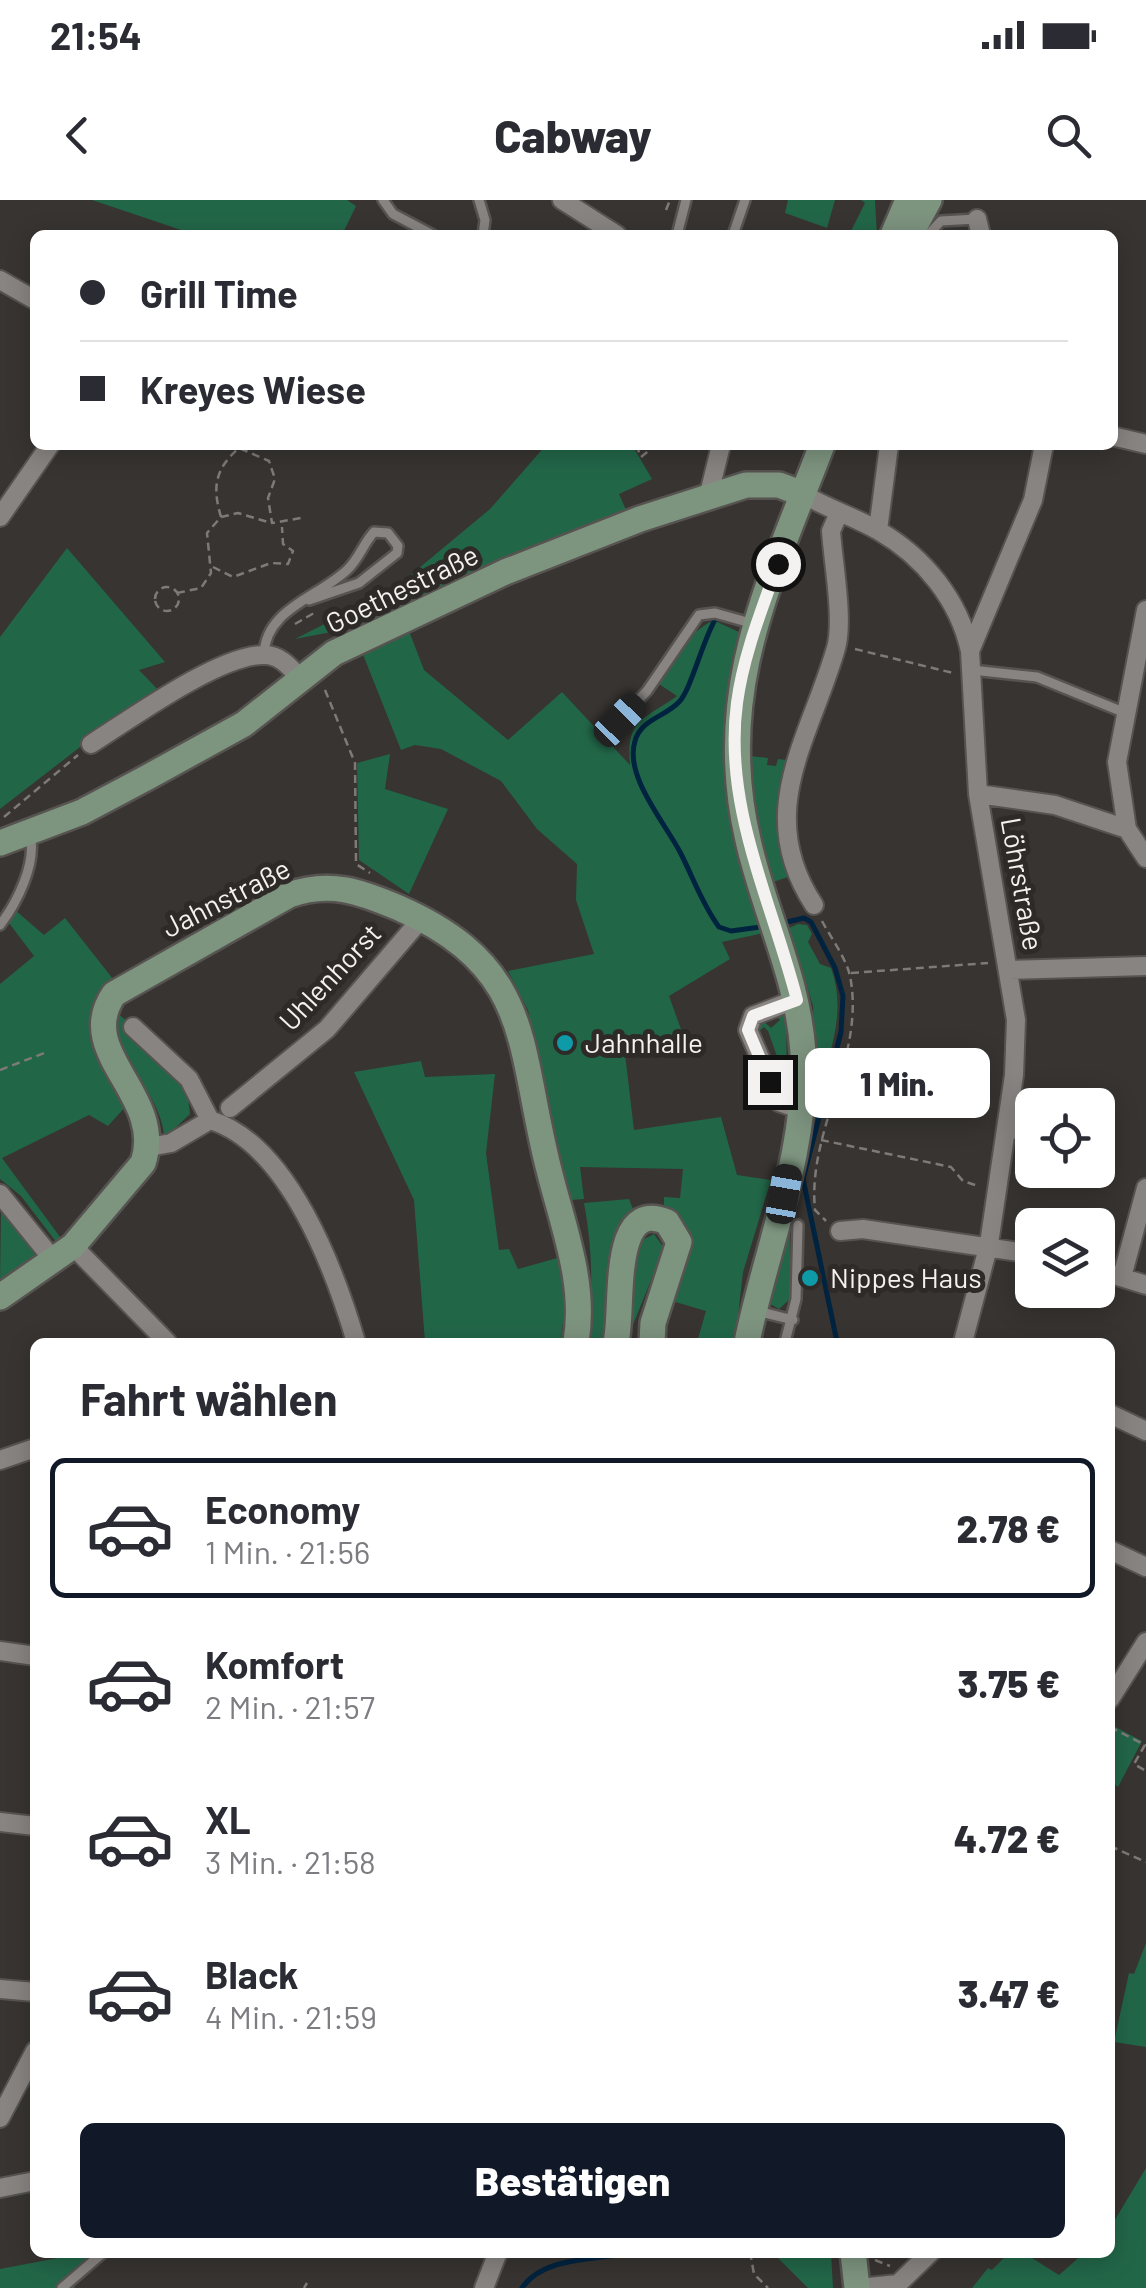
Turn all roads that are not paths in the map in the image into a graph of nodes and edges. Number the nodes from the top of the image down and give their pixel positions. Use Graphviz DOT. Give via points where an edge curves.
graph roads {
  1 [pos="383,200"];
  2 [pos="479,200"];
  3 [pos="562,200"];
  4 [pos="686,200"];
  5 [pos="745,200"];
  6 [pos="944,200"];
  7 [pos="909,219"];
  8 [pos="979,227"];
  9 [pos="423,230"];
  10 [pos="482,230"];
  11 [pos="609,230"];
  12 [pos="678,230"];
  13 [pos="736,230"];
  14 [pos="0,280"];
  15 [pos="30,297"];
  16 [pos="1118,437"];
  17 [pos="1146,444"];
  18 [pos="47,450"];
  19 [pos="721,450"];
  20 [pos="820,450"];
  21 [pos="888,450"];
  22 [pos="1043,450"];
  23 [pos="803,494"];
  24 [pos="708,498"];
  25 [pos="838,515"];
  26 [pos="0,517"];
  27 [pos="878,530"];
  28 [pos="309,600"];
  29 [pos="1146,610"];
  30 [pos="756,625"];
  31 [pos="970,651"];
  32 [pos="264,654"];
  33 [pos="970,671"];
  34 [pos="312,680"];
  35 [pos="1124,712"];
  36 [pos="620,720"];
  37 [pos="91,744"];
  38 [pos="978,794"];
  39 [pos="1128,828"];
  40 [pos="30,835"];
  41 [pos="2,842"];
  42 [pos="1146,858"];
  43 [pos="814,905"];
  44 [pos="422,918"];
  45 [pos="0,924"];
  46 [pos="1009,966"];
  47 [pos="1146,966"];
  48 [pos="797,1000"];
  49 [pos="133,1027"];
  50 [pos="230,1108"];
  51 [pos="799,1108"];
  52 [pos="210,1120"];
  53 [pos="1006,1133"];
  54 [pos="1015,1134"];
  55 [pos="149,1147"];
  56 [pos="1146,1188"];
  57 [pos="0,1194"];
  58 [pos="798,1226"];
  59 [pos="840,1230"];
  60 [pos="989,1244"];
  61 [pos="1015,1250"];
  62 [pos="64,1254"];
  63 [pos="1115,1275"];
  64 [pos="1122,1277"];
  65 [pos="1146,1285"];
  66 [pos="0,1297"];
  67 [pos="754,1310"];
  68 [pos="793,1320"];
  69 [pos="162,1338"];
  70 [pos="355,1338"];
  71 [pos="577,1338"];
  72 [pos="616,1338"];
  73 [pos="652,1338"];
  74 [pos="747,1338"];
  75 [pos="786,1338"];
  76 [pos="964,1338"];
  77 [pos="1115,1416"];
  78 [pos="1146,1431"];
  79 [pos="30,1450"];
  80 [pos="0,1460"];
  81 [pos="1115,1552"];
  82 [pos="1146,1568"];
  83 [pos="1146,1642"];
  84 [pos="0,1651"];
  85 [pos="30,1655"];
  86 [pos="1115,1691"];
  87 [pos="0,1822"];
  88 [pos="30,1825"];
  89 [pos="0,1989"];
  90 [pos="30,1992"];
  91 [pos="30,2061"];
  92 [pos="0,2118"];
  93 [pos="30,2182"];
  94 [pos="0,2188"];
  95 [pos="97,2258"];
  96 [pos="496,2258"];
  97 [pos="854,2258"];
  98 [pos="925,2258"];
  99 [pos="62,2288"];
  100 [pos="484,2288"];
  101 [pos="858,2288"];
  1 -- 9 [label="lane" via="393,214"];
  2 -- 10 [label="lane"];
  3 -- 11 [label="street"];
  4 -- 12 [label="lane"];
  5 -- 13 [label="lane"];
  6 -- 7 [label="street"];
  7 -- 8 [label="lane"];
  14 -- 15 [label="street"];
  16 -- 17 [label="street"];
  18 -- 26 [label="street"];
  19 -- 24 [label="street"];
  20 -- 23 [label="street"];
  21 -- 27 [label="street"];
  22 -- 31 [label="street, Löhrstraße" via="1033,500"];
  23 -- 24 [label="street, Goethestraße" via="761,482"];
  23 -- 25 [label="street"];
  23 -- 30 [label="street"];
  24 -- 34 [label="street, Goethestraße" via="470,589 334,653"];
  25 -- 27 [label="street"];
  25 -- 43 [label="street" via="832,531 837,644 786,802 797,879"];
  27 -- 31 [label="street" via="942,587 964,623"];
  28 -- 28 [label="lane" via="376,573 396,552 394,538 374,532 349,568"];
  28 -- 32 [label="lane" via="276,618 265,634"];
  29 -- 35 [label="street"];
  30 -- 36 [label="lane" via="699,615"];
  30 -- 48 [label="street" via="736,704 735,759 748,840"];
  31 -- 33 [label="street, Löhrstraße"];
  32 -- 34 [label="street"];
  32 -- 37 [label="street" via="183,685"];
  33 -- 35 [label="lane" via="1037,678"];
  33 -- 38 [label="street, Löhrstraße"];
  34 -- 40 [label="street, Goethestraße" via="219,739"];
  35 -- 39 [label="street" via="1116,762"];
  38 -- 39 [label="street" via="1026,798"];
  38 -- 46 [label="street, Löhrstraße"];
  39 -- 42 [label="street"];
  40 -- 41 [label="street, Goethestraße"];
  40 -- 45 [label="lane" via="27,870"];
  44 -- 50 [label="street, Uhlenhorst" via="326,1029"];
  44 -- 55 [label="street, Jahnstraße" via="340,887 305,890 252,913 114,994 105,1040 146,1118"];
  44 -- 71 [label="street, Jahnstraße" via="489,968 518,1022 573,1259"];
  46 -- 47 [label="street"];
  46 -- 53 [label="street, Löhrstraße" via="1016,1020"];
  48 -- 51 [label="street"];
  48 -- 51 [label="street" via="753,1016 748,1030 779,1102"];
  49 -- 52 [label="street" via="189,1079"];
  51 -- 67 [label="street"];
  52 -- 55 [label="street" via="171,1143"];
  52 -- 70 [label="street" via="250,1144 302,1210 325,1252"];
  53 -- 54 [label="lane"];
  53 -- 60 [label="street, Löhrstraße"];
  55 -- 62 [label="street" via="136,1176"];
  56 -- 64 [label="street"];
  57 -- 62 [label="street"];
  58 -- 68 [label="lane"];
  59 -- 60 [label="street"];
  60 -- 61 [label="street"];
  60 -- 76 [label="street, Löhrstraße"];
  62 -- 66 [label="street"];
  62 -- 69 [label="street"];
  63 -- 64 [label="street"];
  64 -- 65 [label="street"];
  67 -- 68 [label="lane"];
  67 -- 74 [label="street"];
  68 -- 75 [label="lane"];
  72 -- 73 [label="street" via="626,1236 650,1218 667,1222 679,1242"];
  77 -- 78 [label="street"];
  79 -- 80 [label="street"];
  81 -- 82 [label="street"];
  83 -- 86 [label="street"];
  84 -- 85 [label="street"];
  87 -- 88 [label="street"];
  89 -- 90 [label="street"];
  91 -- 92 [label="street"];
  93 -- 94 [label="street"];
  95 -- 99 [label="lane"];
  96 -- 100 [label="street"];
  97 -- 101 [label="street"];
  98 -- 101 [label="street" via="898,2284"];
}
